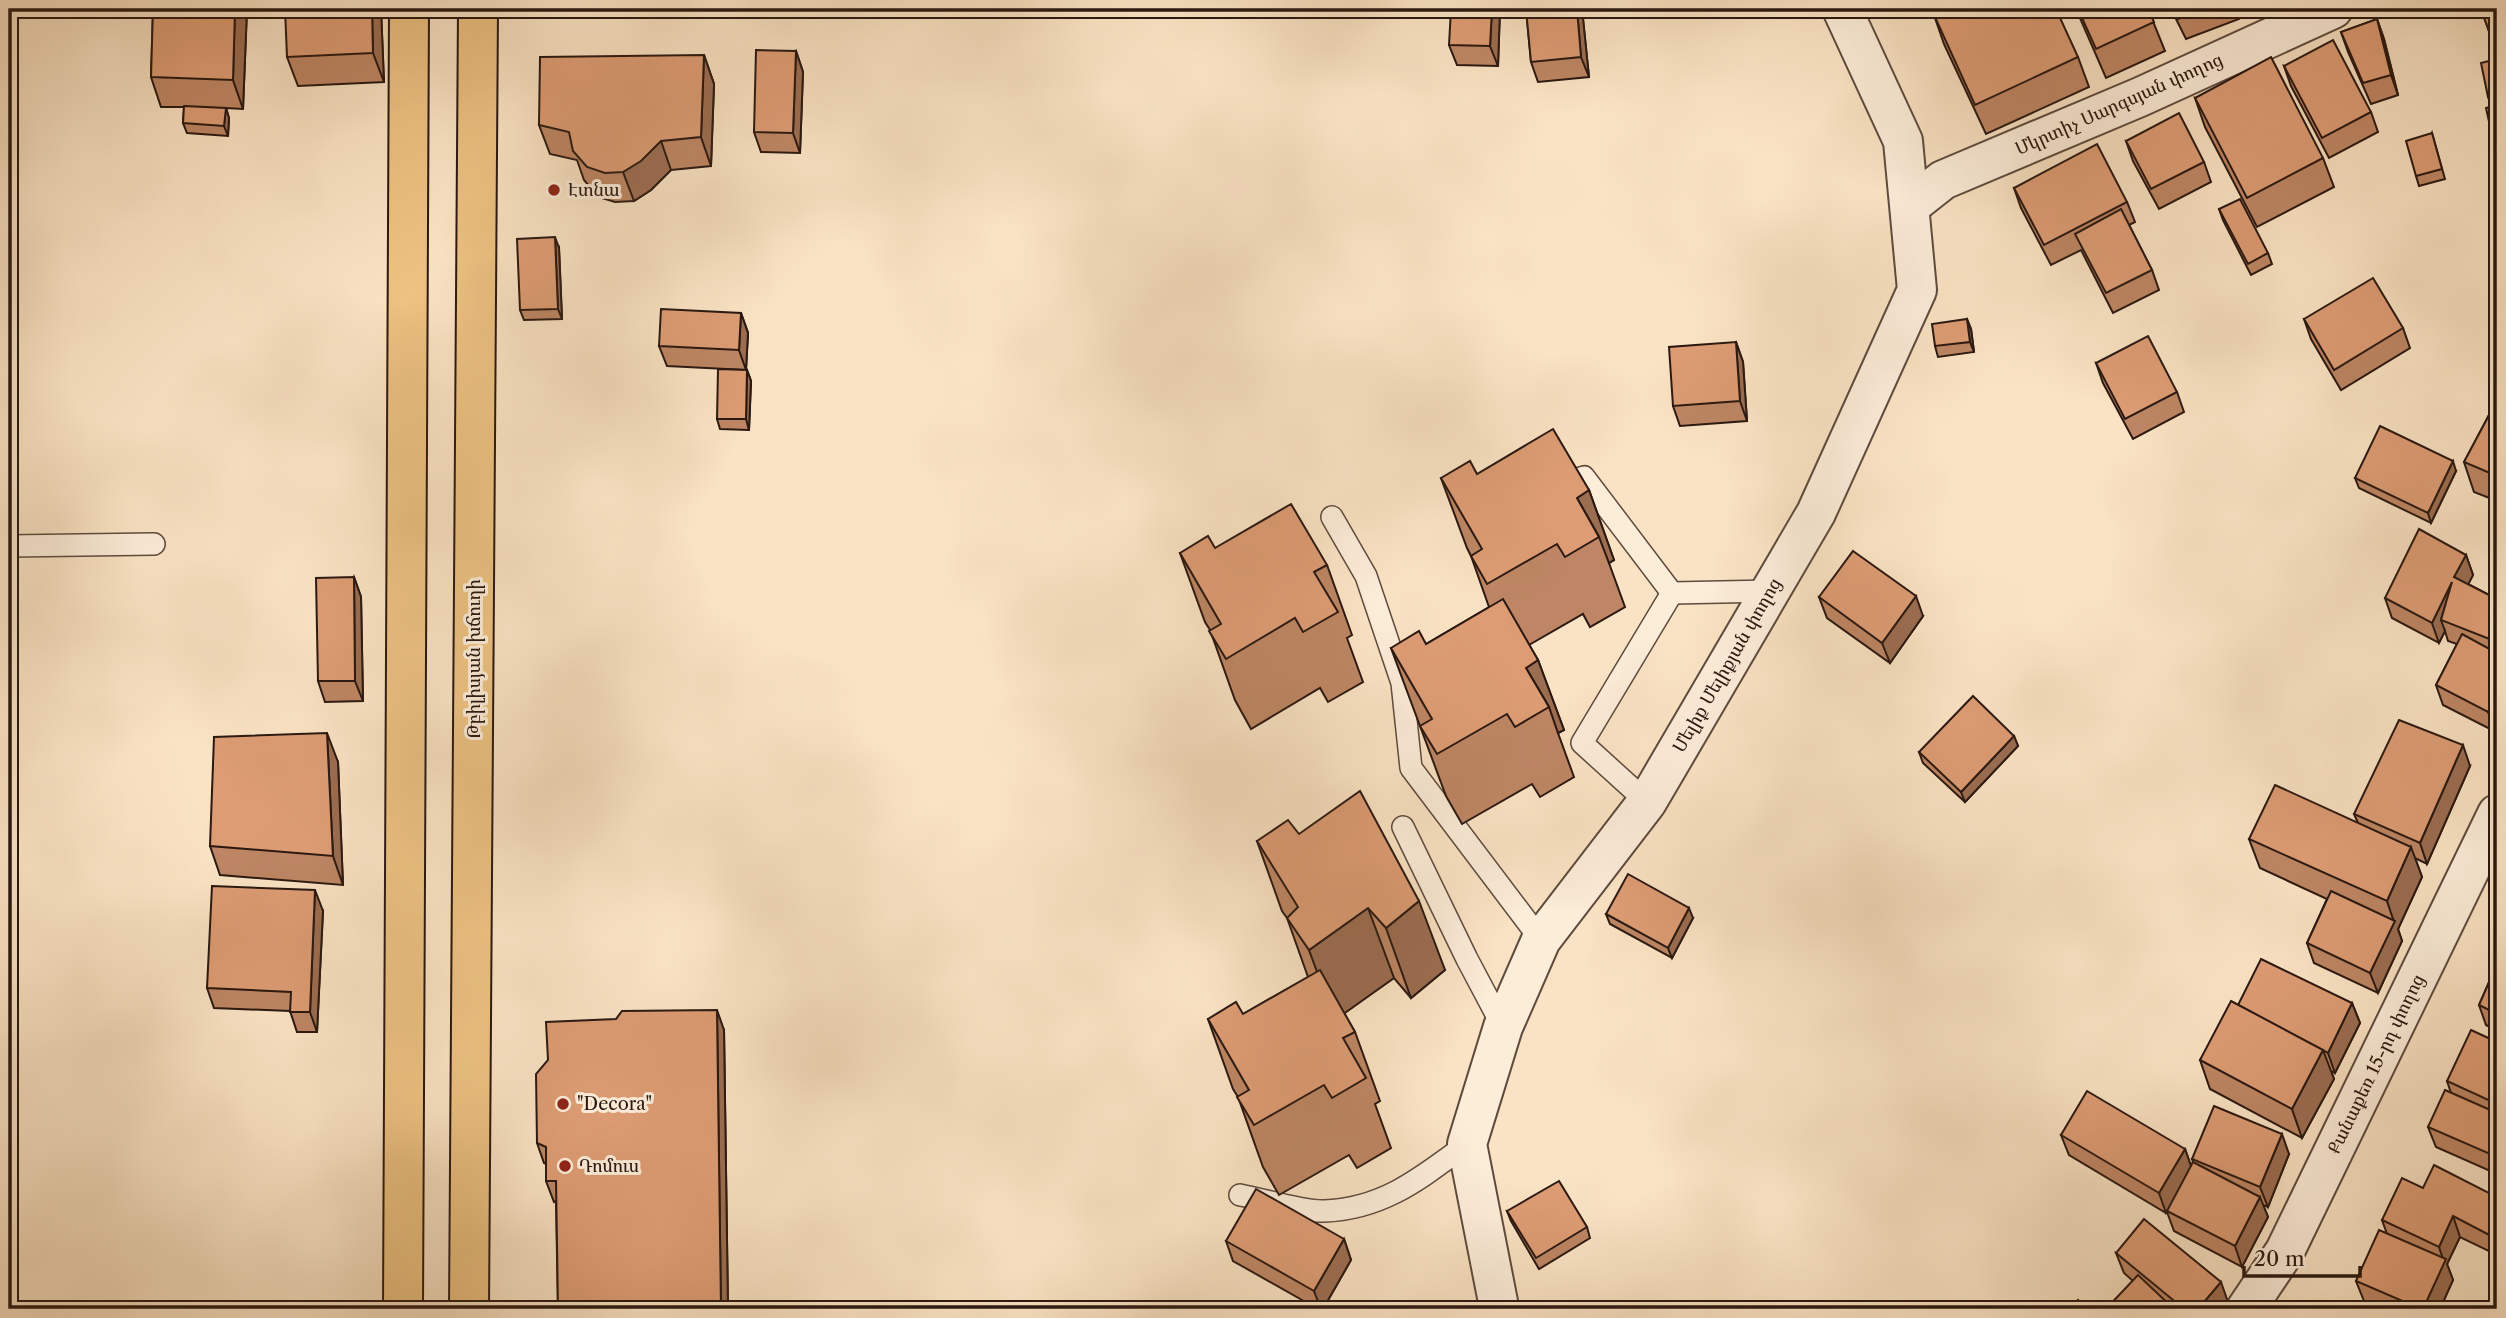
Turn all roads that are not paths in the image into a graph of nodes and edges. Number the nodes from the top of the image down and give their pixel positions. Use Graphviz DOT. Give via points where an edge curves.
graph roads {
  1 [pos="409,9"];
  2 [pos="478,9"];
  3 [pos="1842,9"];
  4 [pos="2333,9"];
  5 [pos="1910,206"];
  6 [pos="1535,493"];
  7 [pos="1332,517"];
  8 [pos="155,544"];
  9 [pos="9,545"];
  10 [pos="1770,591"];
  11 [pos="1671,593"];
  12 [pos="1647,802"];
  13 [pos="2497,814"];
  14 [pos="1404,827"];
  15 [pos="1541,940"];
  16 [pos="1503,1027"];
  17 [pos="1467,1144"];
  18 [pos="1240,1195"];
  19 [pos="1499,1307"];
  20 [pos="402,1309"];
  21 [pos="470,1309"];
  22 [pos="2246,1309"];
  1 -- 20 [label="main road"];
  2 -- 21 [label="main road, Թբիլիսյան խճուղի"];
  3 -- 5 [label="street, Մելիք Մելիքյան փողոց" via="1903,141"];
  4 -- 5 [label="street, Մկրտիչ Սարգսյան փողոց" via="1943,180"];
  5 -- 10 [label="street, Մելիք Մելիքյան փողոց" via="1917,290 1816,513"];
  6 -- 11 [label="lane" via="1584,477"];
  7 -- 15 [label="lane" via="1366,576 1402,683 1410,768"];
  8 -- 9 [label="lane"];
  10 -- 11 [label="lane"];
  10 -- 12 [label="street, Մելիք Մելիքյան փողոց"];
  11 -- 12 [label="lane" via="1582,743"];
  12 -- 15 [label="street, Մելիք Մելիքյան փողոց"];
  13 -- 22 [label="street, Քանաքեռ 15-րդ փողոց" via="2285,1251"];
  14 -- 16 [label="lane"];
  15 -- 16 [label="street, Մելիք Մելիքյան փողոց"];
  16 -- 17 [label="street, Մելիք Մելիքյան փողոց"];
  17 -- 18 [label="lane" via="1411,1185 1374,1203 1323,1211"];
  17 -- 19 [label="street, Մելիք Մելիքյան փողոց"];
}
